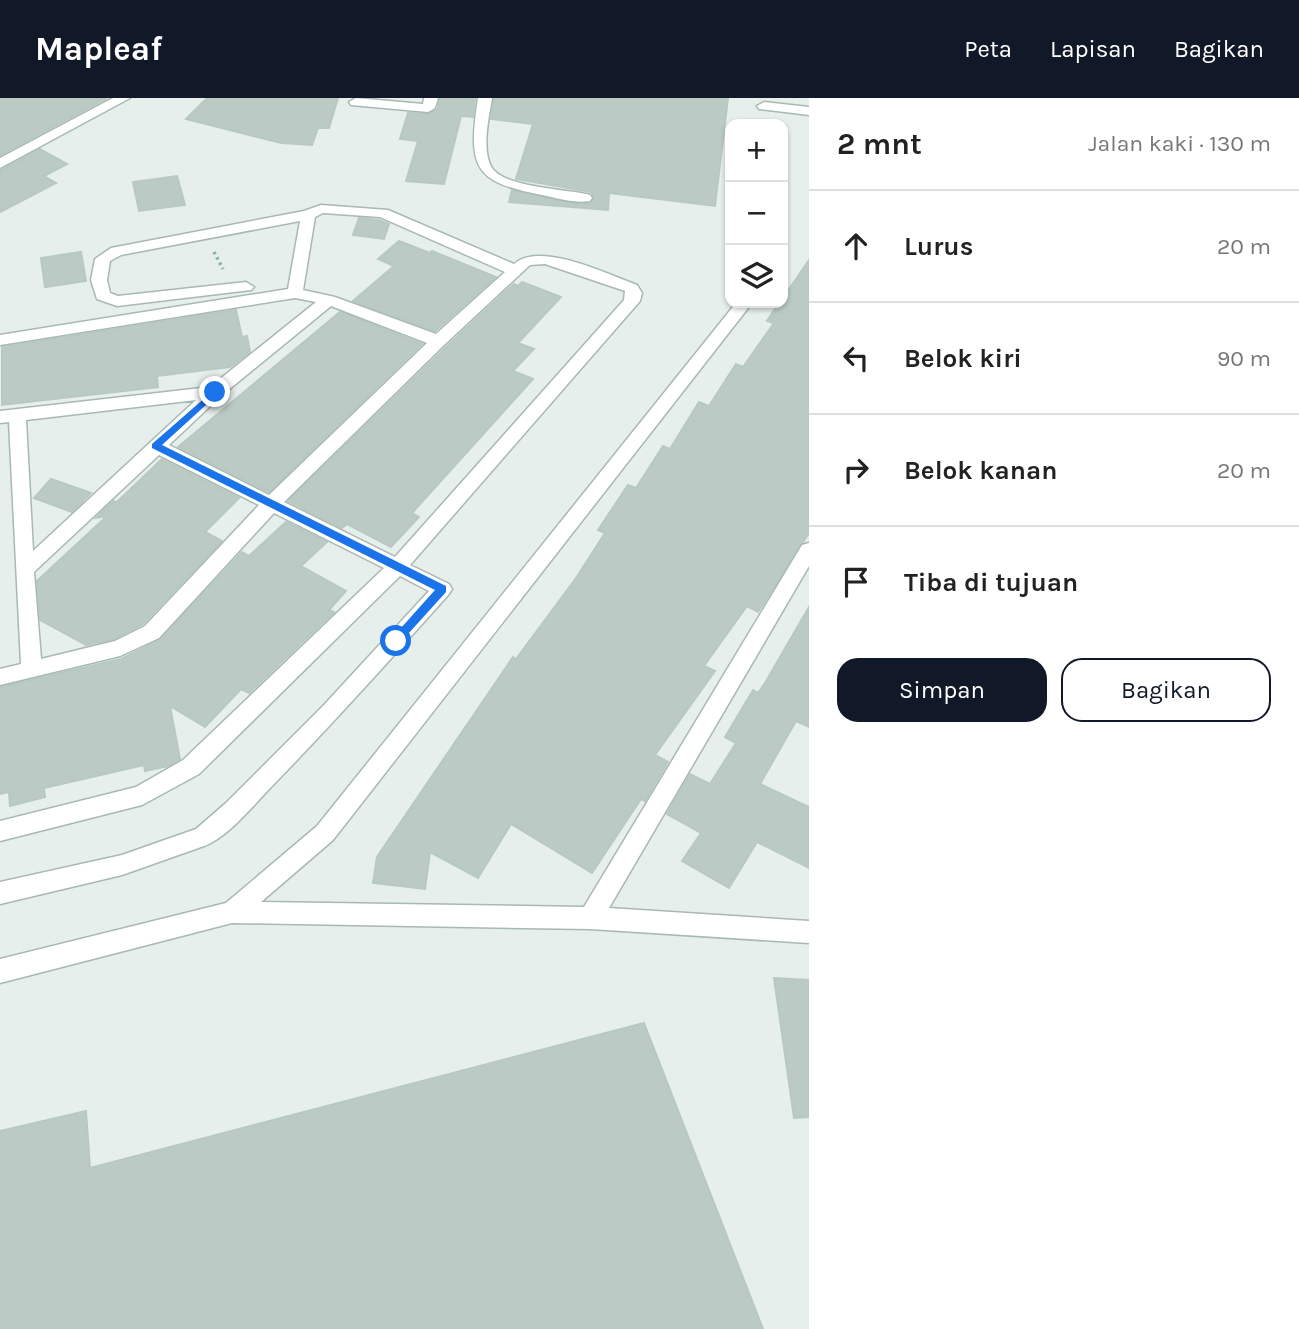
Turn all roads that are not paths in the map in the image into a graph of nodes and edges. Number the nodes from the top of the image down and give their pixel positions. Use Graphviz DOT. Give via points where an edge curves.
graph roads {
  1 [pos="123,98"];
  2 [pos="431,98"];
  3 [pos="485,98"];
  4 [pos="356,102"];
  5 [pos="762,102"];
  6 [pos="809,111"];
  7 [pos="0,164"];
  8 [pos="585,198"];
  9 [pos="308,215"];
  10 [pos="514,270"];
  11 [pos="296,287"];
  12 [pos="329,300"];
  13 [pos="740,308"];
  14 [pos="0,340"];
  15 [pos="438,341"];
  16 [pos="215,392"];
  17 [pos="9,415"];
  18 [pos="156,446"];
  19 [pos="270,505"];
  20 [pos="809,550"];
  21 [pos="397,567"];
  22 [pos="24,570"];
  23 [pos="32,669"];
  24 [pos="0,677"];
  25 [pos="0,831"];
  26 [pos="0,893"];
  27 [pos="232,912"];
  28 [pos="590,919"];
  29 [pos="809,932"];
  30 [pos="0,971"];
  1 -- 7 [label="street"];
  2 -- 4 [label="street" via="428,108"];
  3 -- 8 [label="street" via="480,127 484,155 486,168 497,180"];
  5 -- 6 [label="street"];
  9 -- 10 [label="street" via="321,209 383,213"];
  9 -- 11 [label="street"];
  9 -- 11 [label="street" via="108,254 99,280 103,296 126,300"];
  10 -- 15 [label="street"];
  10 -- 21 [label="street" via="526,261 546,259 625,284 634,293 632,301"];
  11 -- 12 [label="street"];
  11 -- 14 [label="street"];
  12 -- 15 [label="street"];
  12 -- 16 [label="street"];
  13 -- 27 [label="street" via="325,833"];
  15 -- 19 [label="street"];
  16 -- 17 [label="street"];
  16 -- 18 [label="street"];
  17 -- 22 [label="street"];
  18 -- 19 [label="street"];
  18 -- 22 [label="street"];
  19 -- 21 [label="street"];
  19 -- 23 [label="street" via="152,632 120,648"];
  20 -- 28 [label="street"];
  21 -- 25 [label="street" via="191,768 142,795"];
  21 -- 26 [label="street" via="442,589 330,712 204,836 122,865"];
  22 -- 23 [label="street"];
  23 -- 24 [label="street"];
  27 -- 28 [label="street"];
  27 -- 30 [label="street"];
  28 -- 29 [label="street"];
}
